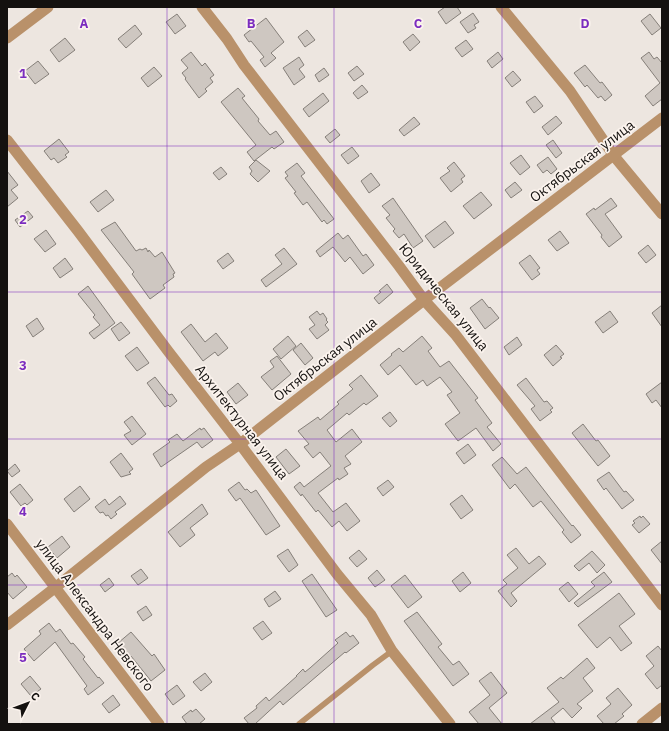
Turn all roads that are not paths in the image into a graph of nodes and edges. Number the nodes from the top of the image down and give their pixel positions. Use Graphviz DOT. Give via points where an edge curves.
graph roads {
  1 [pos="48,7"];
  2 [pos="202,7"];
  3 [pos="501,7"];
  4 [pos="7,38"];
  5 [pos="662,118"];
  6 [pos="7,140"];
  7 [pos="614,156"];
  8 [pos="662,214"];
  9 [pos="424,300"];
  10 [pos="240,444"];
  11 [pos="7,524"];
  12 [pos="56,587"];
  13 [pos="662,605"];
  14 [pos="7,625"];
  15 [pos="392,651"];
  16 [pos="662,708"];
  17 [pos="159,724"];
  18 [pos="299,724"];
  19 [pos="450,724"];
  20 [pos="642,724"];
  1 -- 4 [label="street"];
  2 -- 9 [label="street, Юридическая улица"];
  3 -- 7 [label="street" via="570,91"];
  5 -- 7 [label="street, Октябрьская улица"];
  6 -- 10 [label="street, Архитектурная улица"];
  7 -- 8 [label="street"];
  7 -- 9 [label="street, Октябрьская улица"];
  9 -- 10 [label="street, Октябрьская улица"];
  9 -- 13 [label="street, Юридическая улица" via="455,334"];
  10 -- 12 [label="street, Октябрьская улица" via="206,467"];
  10 -- 15 [label="street, Архитектурная улица" via="337,574 371,615"];
  11 -- 12 [label="street, улица Александра Невского"];
  12 -- 14 [label="street, Октябрьская улица"];
  12 -- 17 [label="street, улица Александра Невского"];
  15 -- 18 [label="lane"];
  15 -- 19 [label="street, Архитектурная улица"];
  16 -- 20 [label="street"];
}
